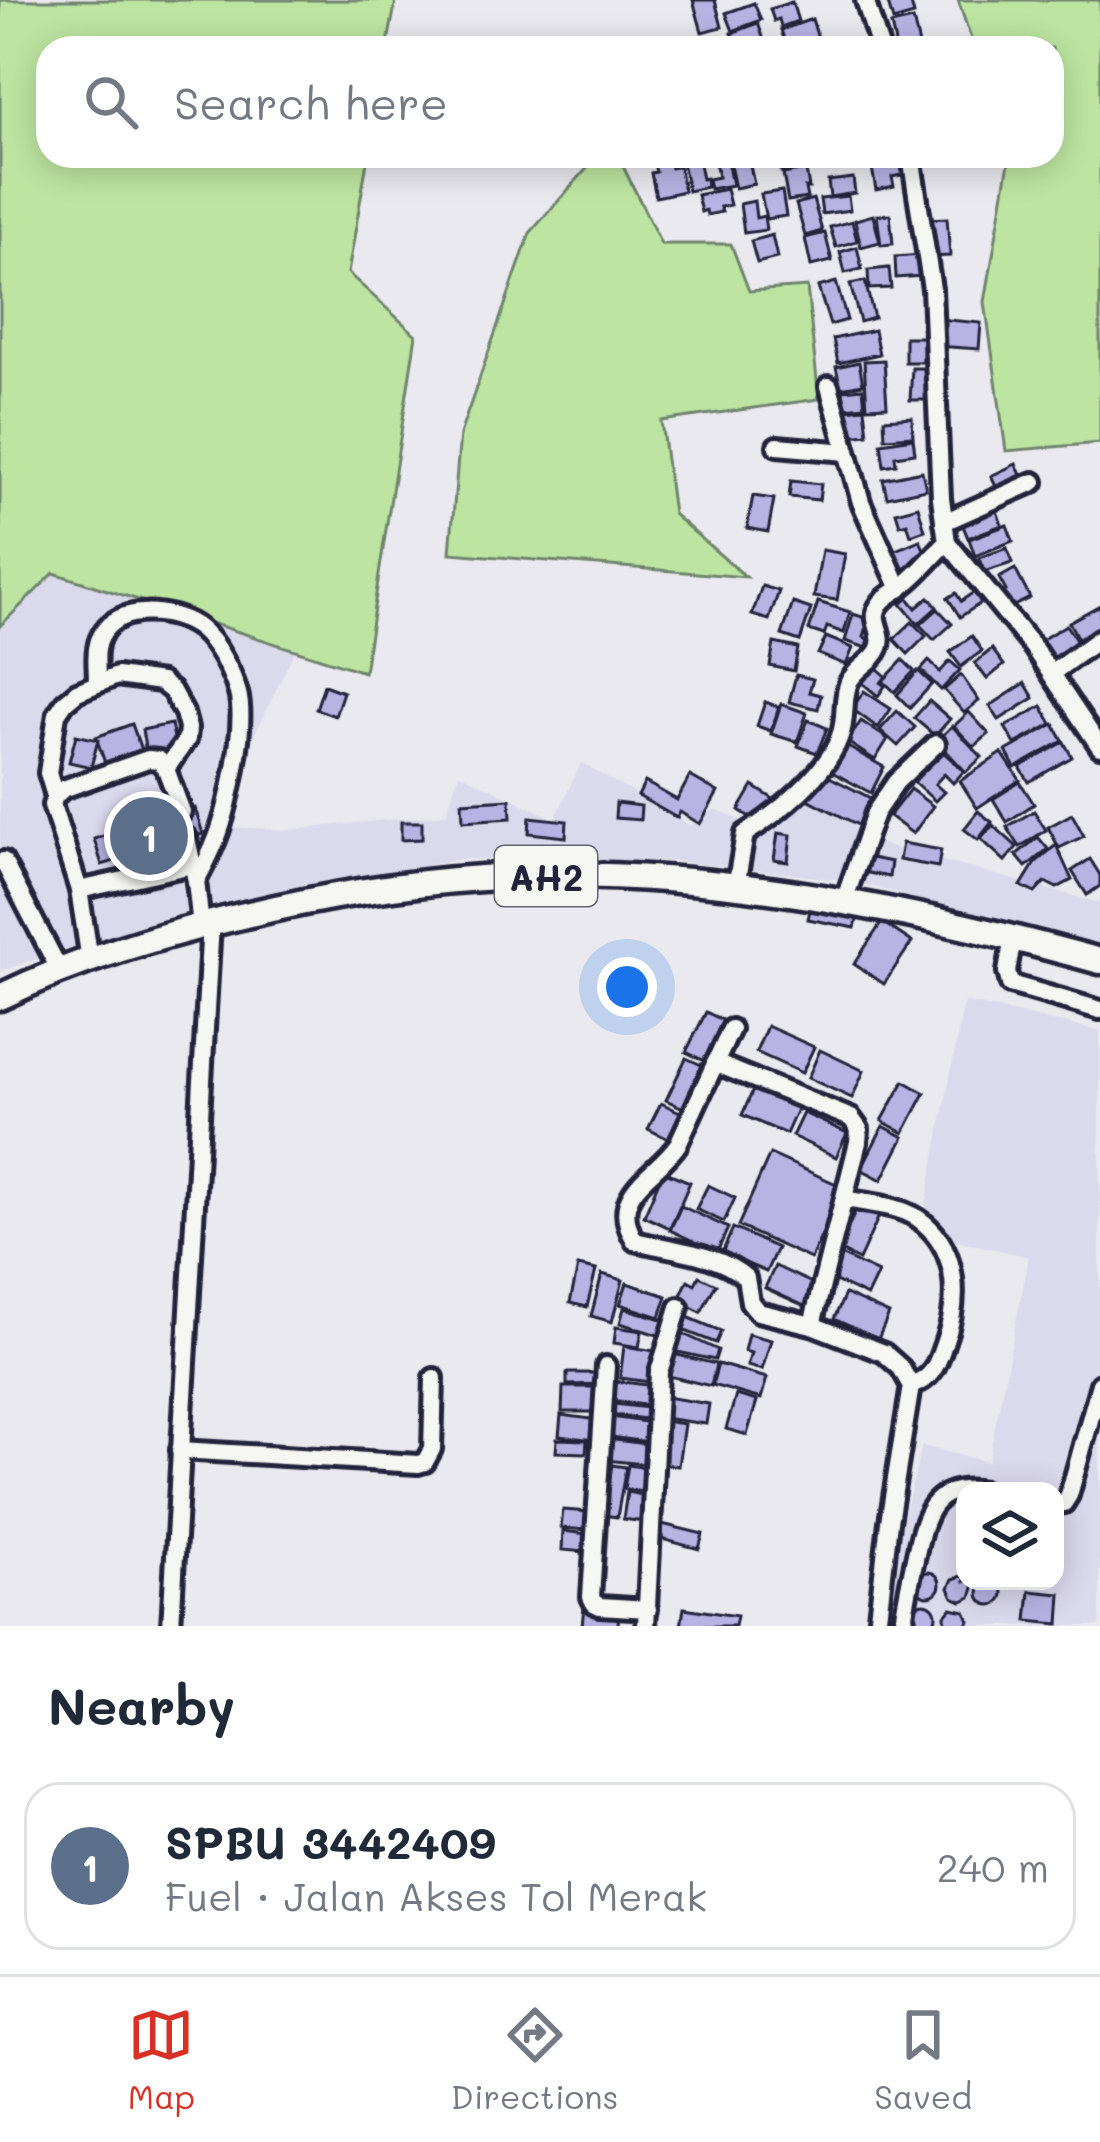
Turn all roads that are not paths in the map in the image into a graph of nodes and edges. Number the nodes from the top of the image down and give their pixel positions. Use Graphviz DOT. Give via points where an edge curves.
graph roads {
  1 [pos="865,0"];
  2 [pos="876,36"];
  3 [pos="912,168"];
  4 [pos="830,386"];
  5 [pos="778,446"];
  6 [pos="847,452"];
  7 [pos="1034,482"];
  8 [pos="944,522"];
  9 [pos="947,542"];
  10 [pos="899,589"];
  11 [pos="1100,638"];
  12 [pos="1052,673"];
  13 [pos="97,682"];
  14 [pos="936,744"];
  15 [pos="1100,747"];
  16 [pos="166,769"];
  17 [pos="55,796"];
  18 [pos="182,812"];
  19 [pos="187,838"];
  20 [pos="2,861"];
  21 [pos="194,873"];
  22 [pos="736,886"];
  23 [pos="79,890"];
  24 [pos="844,901"];
  25 [pos="206,924"];
  26 [pos="1013,938"];
  27 [pos="90,960"];
  28 [pos="1100,961"];
  29 [pos="60,971"];
  30 [pos="3,992"];
  31 [pos="1100,1010"];
  32 [pos="731,1029"];
  33 [pos="715,1063"];
  34 [pos="844,1199"];
  35 [pos="679,1307"];
  36 [pos="812,1325"];
  37 [pos="606,1366"];
  38 [pos="434,1378"];
  39 [pos="1100,1384"];
  40 [pos="911,1386"];
  41 [pos="180,1450"];
  42 [pos="956,1492"];
  43 [pos="1064,1503"];
  44 [pos="647,1618"];
  45 [pos="171,1626"];
  46 [pos="877,1626"];
  47 [pos="906,1626"];
  1 -- 2 [label="street"];
  3 -- 8 [label="street" via="932,290"];
  4 -- 6 [label="street"];
  5 -- 6 [label="street"];
  6 -- 10 [label="street"];
  7 -- 8 [label="street"];
  8 -- 9 [label="street"];
  9 -- 10 [label="street"];
  9 -- 12 [label="street"];
  10 -- 22 [label="street" via="877,607 879,648 849,682 830,756 745,834"];
  11 -- 12 [label="street"];
  12 -- 15 [label="street"];
  13 -- 16 [label="street" via="130,676 172,691 188,728"];
  13 -- 17 [label="street" via="57,714 48,773"];
  13 -- 21 [label="street" via="102,633 132,612 198,627 221,656 242,721 216,843"];
  14 -- 24 [label="street" via="875,813"];
  16 -- 17 [label="street" via="148,759"];
  16 -- 18 [label="street"];
  17 -- 23 [label="street"];
  19 -- 21 [label="street"];
  20 -- 29 [label="street"];
  21 -- 23 [label="street"];
  21 -- 25 [label="street"];
  22 -- 24 [label="highway, AH2"];
  22 -- 25 [label="highway, AH2" via="481,878 331,896"];
  23 -- 27 [label="street"];
  24 -- 26 [label="highway, AH2"];
  25 -- 27 [label="highway, AH2"];
  25 -- 41 [label="street"];
  26 -- 28 [label="highway, AH2"];
  26 -- 31 [label="street" via="1010,984"];
  27 -- 29 [label="highway, AH2"];
  29 -- 30 [label="highway, AH2"];
  32 -- 33 [label="street"];
  33 -- 34 [label="street" via="851,1118 858,1142"];
  33 -- 36 [label="street" via="670,1157 632,1190 628,1228 635,1241 736,1270 753,1309"];
  34 -- 36 [label="street"];
  34 -- 40 [label="street" via="910,1212 944,1247 956,1288 952,1324 934,1373"];
  35 -- 44 [label="street" via="659,1372"];
  36 -- 40 [label="street" via="884,1353"];
  37 -- 44 [label="street" via="592,1597"];
  38 -- 41 [label="street" via="432,1449 418,1464"];
  39 -- 43 [label="street"];
  40 -- 46 [label="street"];
  41 -- 45 [label="street"];
  42 -- 47 [label="street" via="924,1516"];
}
